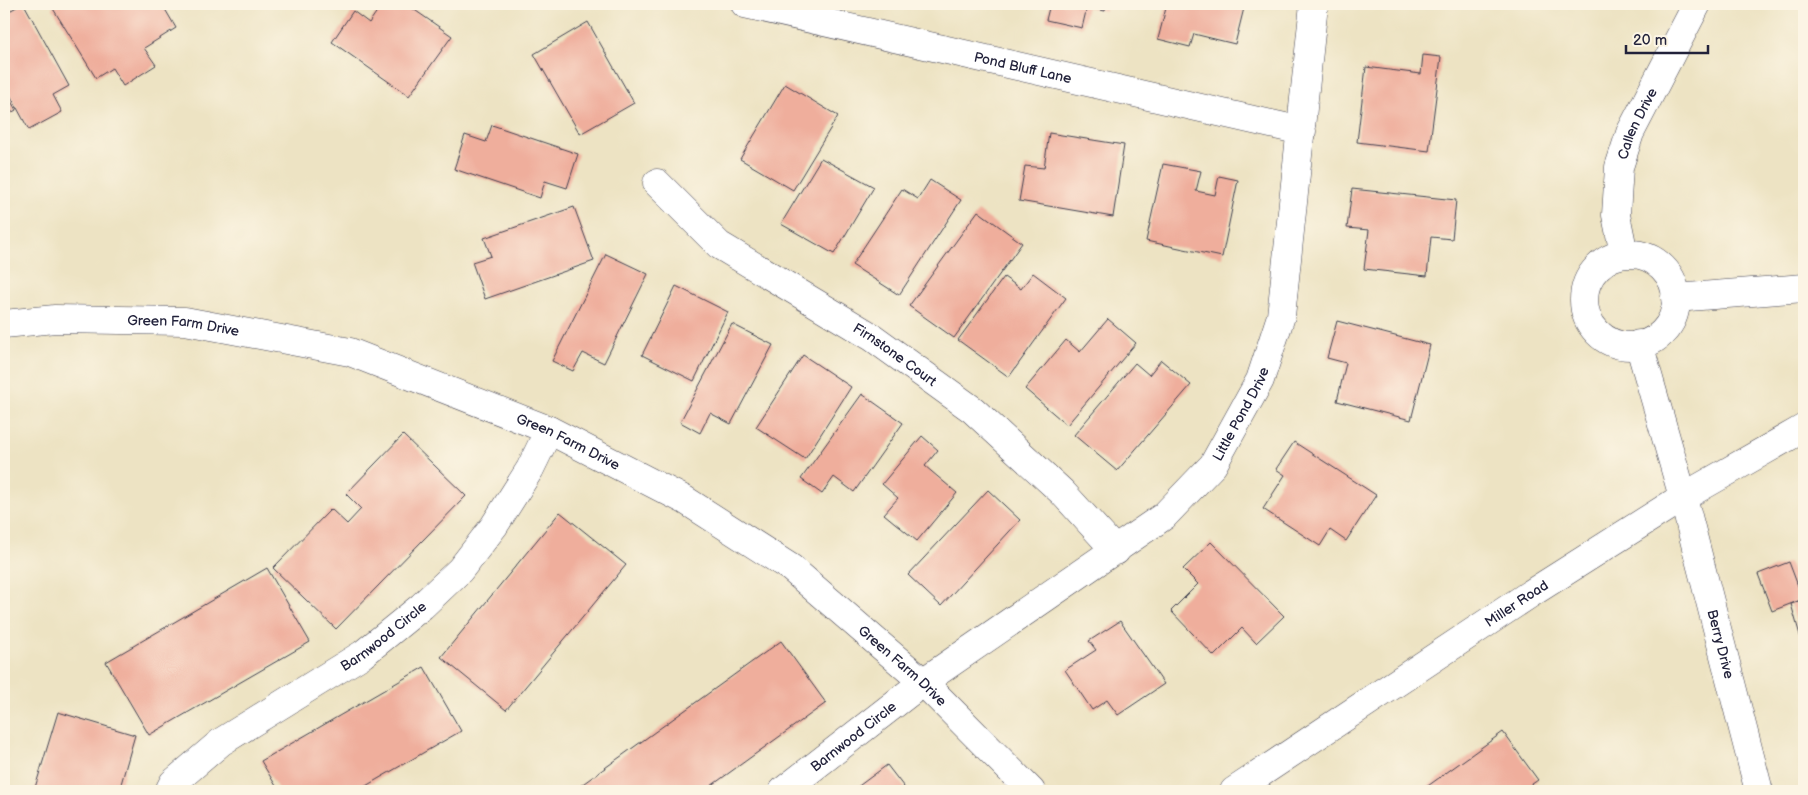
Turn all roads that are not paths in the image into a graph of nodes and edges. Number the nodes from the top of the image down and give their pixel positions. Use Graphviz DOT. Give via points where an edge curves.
graph roads {
  1 [pos="745,4"];
  2 [pos="1314,4"];
  3 [pos="1697,4"];
  4 [pos="1302,130"];
  5 [pos="657,183"];
  6 [pos="1624,254"];
  7 [pos="1804,288"];
  8 [pos="1676,298"];
  9 [pos="4,324"];
  10 [pos="1639,344"];
  11 [pos="1804,428"];
  12 [pos="549,430"];
  13 [pos="1683,497"];
  14 [pos="1116,551"];
  15 [pos="923,682"];
  16 [pos="169,791"];
  17 [pos="782,791"];
  18 [pos="1031,791"];
  19 [pos="1234,791"];
  20 [pos="1759,791"];
  1 -- 4 [label="street, Pond Bluff Lane"];
  2 -- 4 [label="street, Little Pond Drive"];
  3 -- 6 [label="street, Callen Drive" via="1630,133 1619,167 1616,215"];
  4 -- 14 [label="street, Little Pond Drive" via="1280,316 1260,380 1212,465 1164,516"];
  5 -- 14 [label="street, Firnstone Court" via="719,245 872,337 973,410 1062,492"];
  6 -- 8 [label="street" via="1640,255 1654,261 1666,272"];
  6 -- 10 [label="street" via="1598,266 1589,278 1584,306 1597,332 1608,340 1622,345"];
  7 -- 8 [label="street"];
  8 -- 10 [label="street" via="1673,317 1664,331 1651,341"];
  9 -- 12 [label="street, Green Farm Drive" via="55,319 185,321 340,350"];
  10 -- 13 [label="street"];
  11 -- 13 [label="street, Miller Road"];
  12 -- 15 [label="street, Green Farm Drive" via="685,500 791,568"];
  12 -- 16 [label="street, Barnwood Circle" via="530,469 494,526 460,570 363,654 220,742 173,783"];
  13 -- 19 [label="street, Miller Road" via="1530,594"];
  13 -- 20 [label="street, Berry Drive"];
  14 -- 15 [label="street, Little Pond Drive"];
  15 -- 17 [label="street, Barnwood Circle"];
  15 -- 18 [label="street, Green Farm Drive"];
}
